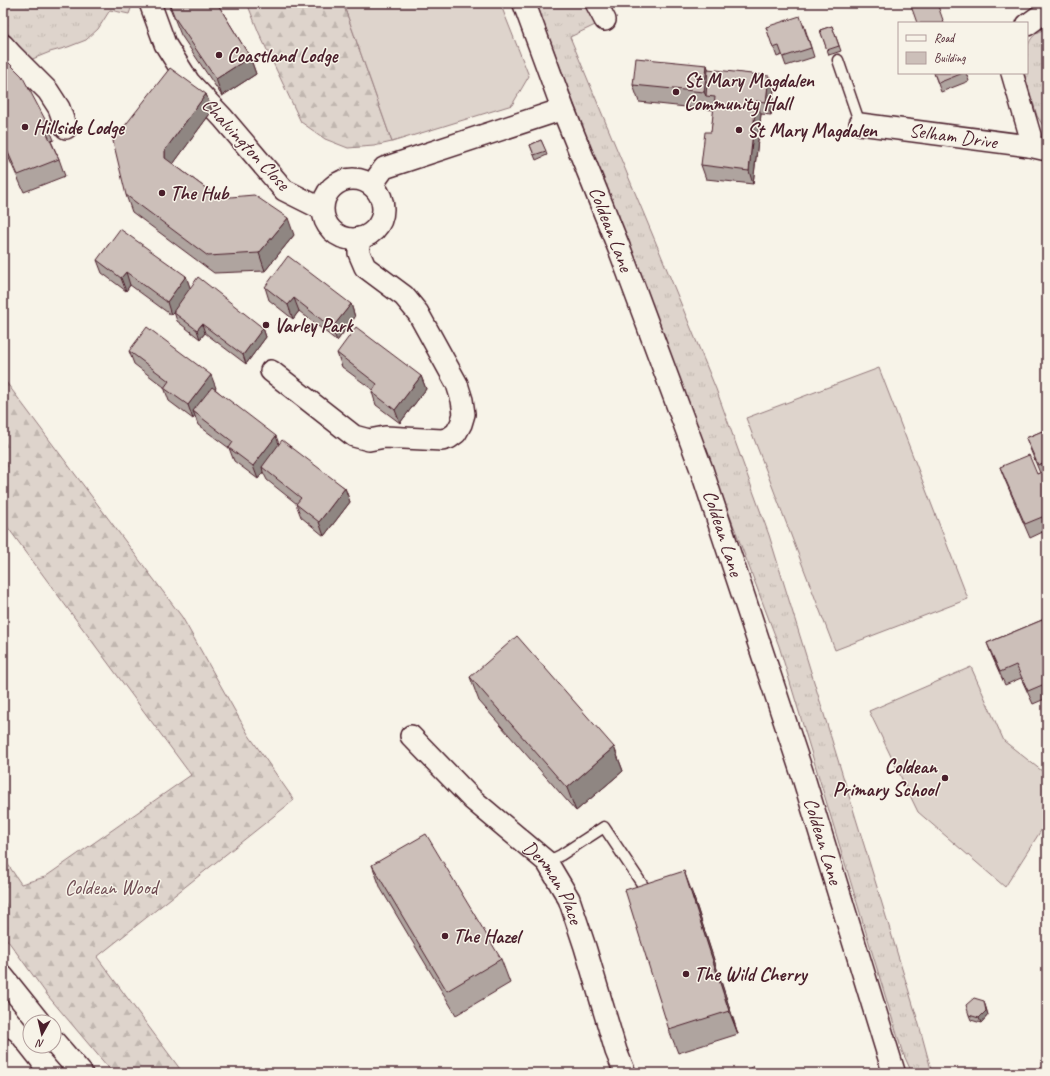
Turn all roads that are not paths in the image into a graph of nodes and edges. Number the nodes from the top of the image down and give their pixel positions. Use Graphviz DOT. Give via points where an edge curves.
graph roads {
  1 [pos="150,3"];
  2 [pos="524,3"];
  3 [pos="1047,14"];
  4 [pos="1028,24"];
  5 [pos="3,44"];
  6 [pos="838,60"];
  7 [pos="1012,74"];
  8 [pos="563,109"];
  9 [pos="860,124"];
  10 [pos="66,128"];
  11 [pos="1038,148"];
  12 [pos="372,185"];
  13 [pos="322,209"];
  14 [pos="359,238"];
  15 [pos="271,371"];
  16 [pos="411,736"];
  17 [pos="547,862"];
  18 [pos="648,893"];
  19 [pos="3,977"];
  20 [pos="32,1014"];
  21 [pos="3,1049"];
  22 [pos="62,1051"];
  23 [pos="22,1073"];
  24 [pos="81,1073"];
  25 [pos="625,1073"];
  26 [pos="894,1073"];
  1 -- 13 [label="street, Chalvington Close" via="165,44 189,82 284,190"];
  2 -- 8 [label="main road, Coldean Lane"];
  3 -- 4 [label="street"];
  5 -- 10 [label="street" via="48,91 59,108"];
  6 -- 9 [label="lane"];
  7 -- 11 [label="street" via="1030,135"];
  8 -- 12 [label="street" via="384,168"];
  8 -- 26 [label="main road, Coldean Lane" via="621,253 701,468 802,776"];
  9 -- 11 [label="street, Selham Drive"];
  12 -- 13 [label="street" via="353,178 335,184 323,199"];
  12 -- 14 [label="street" via="382,201 381,220 368,234"];
  13 -- 14 [label="street" via="328,226 334,232 341,237"];
  14 -- 15 [label="street" via="359,253 366,267 404,296 418,312 457,384 464,414 456,433 442,440 385,437 369,440 354,436"];
  16 -- 17 [label="street, Denman Place" via="472,799"];
  17 -- 18 [label="lane" via="604,827"];
  17 -- 25 [label="street, Denman Place" via="569,899"];
  19 -- 20 [label="main road"];
  21 -- 23 [label="main road"];
  22 -- 24 [label="main road"];
}
